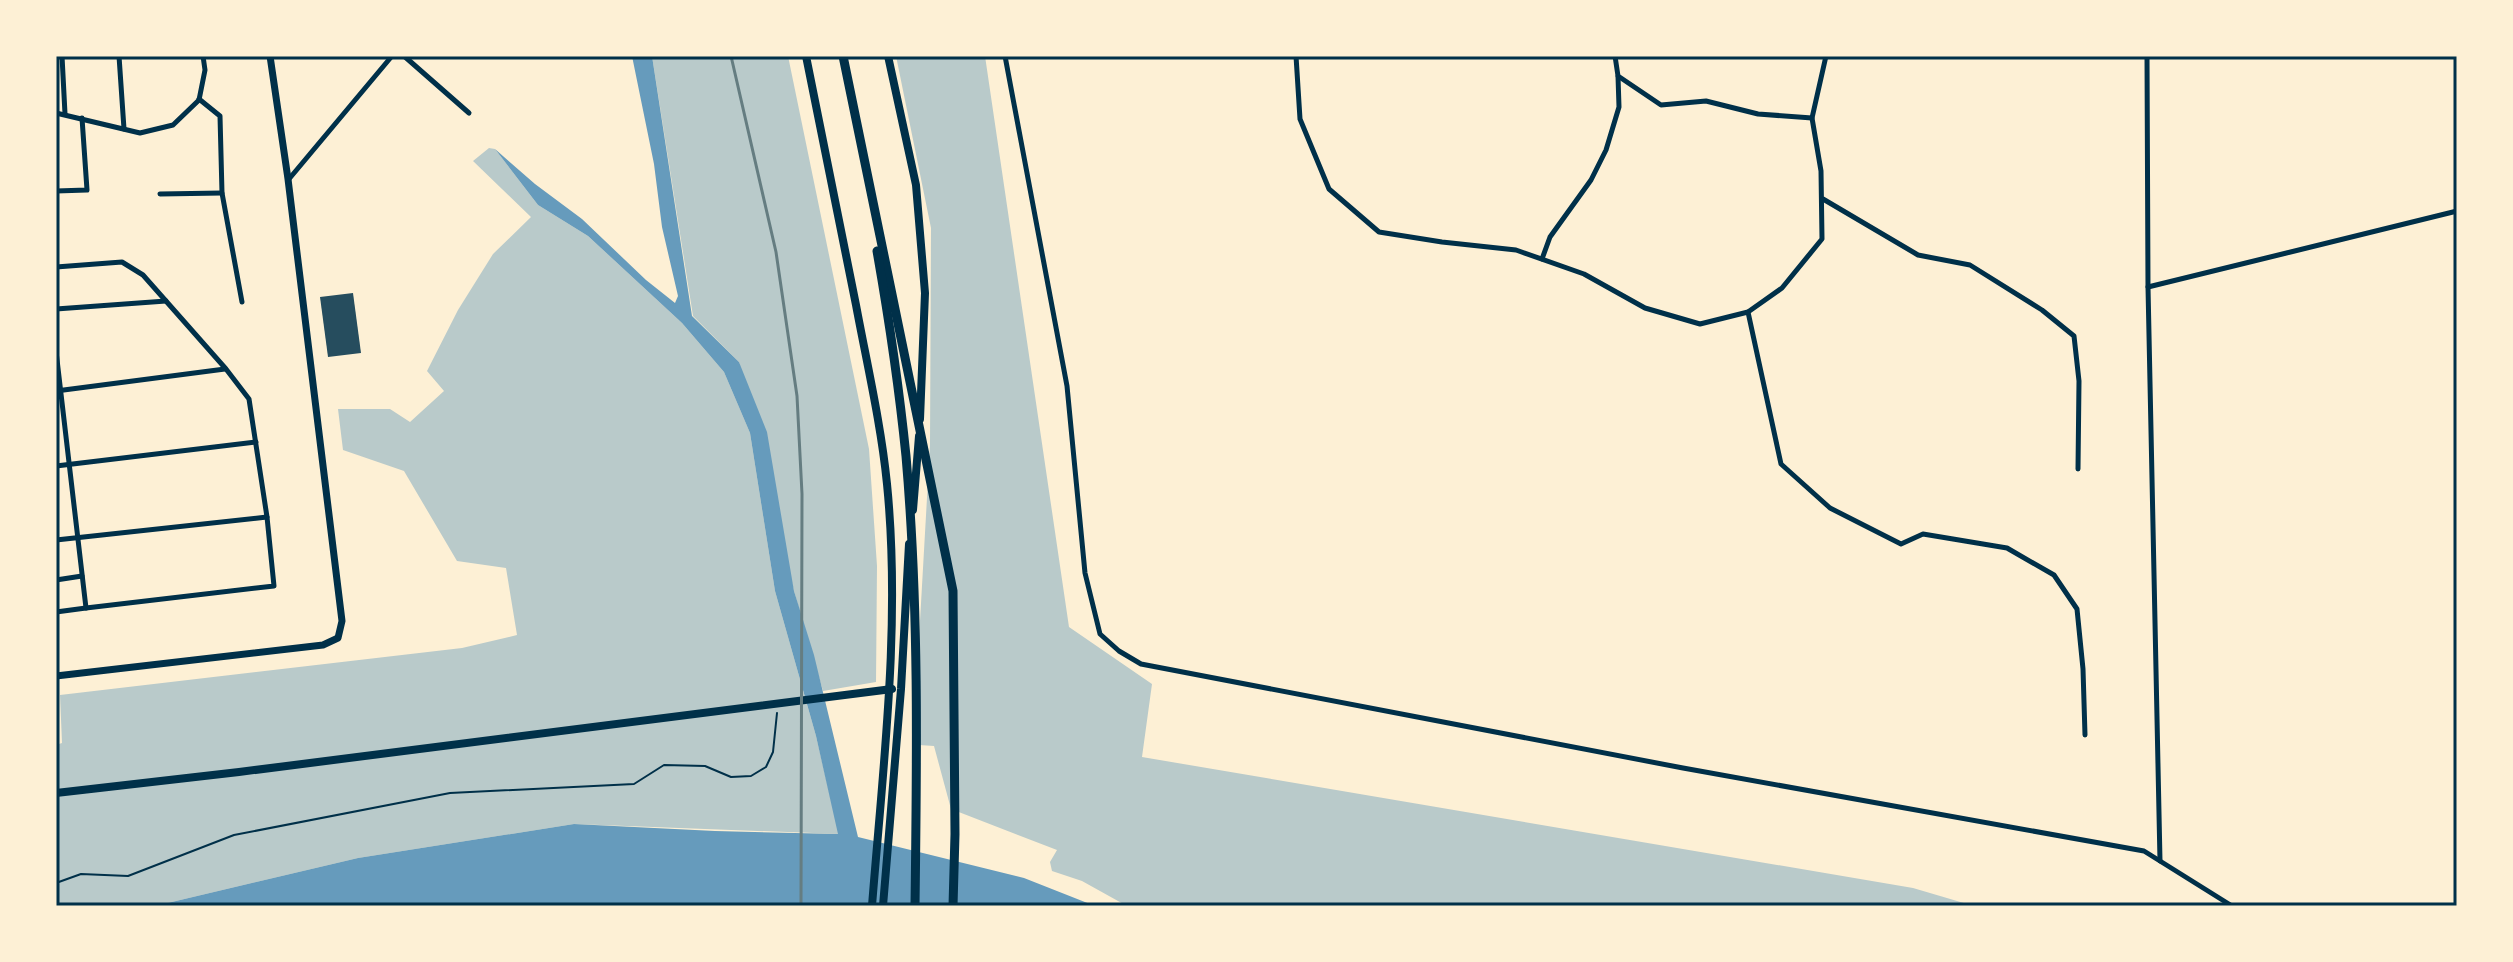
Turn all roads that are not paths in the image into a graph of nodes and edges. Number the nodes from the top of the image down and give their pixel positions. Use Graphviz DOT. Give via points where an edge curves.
graph roads {
  1 [pos="62,56"];
  2 [pos="119,56"];
  3 [pos="203,56"];
  4 [pos="270,56"];
  5 [pos="392,56"];
  6 [pos="404,56"];
  7 [pos="806,56"];
  8 [pos="836,56"];
  9 [pos="843,56"];
  10 [pos="888,56"];
  11 [pos="1005,56"];
  12 [pos="1296,56"];
  13 [pos="1615,56"];
  14 [pos="1826,56"];
  15 [pos="2147,56"];
  16 [pos="1618,76"];
  17 [pos="199,99"];
  18 [pos="56,113"];
  19 [pos="469,113"];
  20 [pos="65,114"];
  21 [pos="82,118"];
  22 [pos="1812,118"];
  23 [pos="124,129"];
  24 [pos="288,179"];
  25 [pos="56,191"];
  26 [pos="222,193"];
  27 [pos="160,194"];
  28 [pos="1823,199"];
  29 [pos="2457,211"];
  30 [pos="1542,259"];
  31 [pos="56,267"];
  32 [pos="2148,287"];
  33 [pos="167,301"];
  34 [pos="242,302"];
  35 [pos="56,309"];
  36 [pos="1748,312"];
  37 [pos="56,351"];
  38 [pos="226,369"];
  39 [pos="58,391"];
  40 [pos="256,442"];
  41 [pos="69,465"];
  42 [pos="56,466"];
  43 [pos="2078,469"];
  44 [pos="267,517"];
  45 [pos="78,538"];
  46 [pos="56,540"];
  47 [pos="82,576"];
  48 [pos="56,580"];
  49 [pos="86,608"];
  50 [pos="56,612"];
  51 [pos="56,676"];
  52 [pos="890,689"];
  53 [pos="901,689"];
  54 [pos="2085,735"];
  55 [pos="56,793"];
  56 [pos="2160,861"];
  57 [pos="872,906"];
  58 [pos="883,906"];
  59 [pos="915,906"];
  60 [pos="953,906"];
  61 [pos="2232,906"];
  1 -- 20 [label="street"];
  2 -- 23 [label="street"];
  3 -- 17 [label="street"];
  4 -- 24 [label="street"];
  5 -- 24 [label="street"];
  6 -- 19 [label="street"];
  7 -- 52 [label="main road" via="887,483"];
  8 -- 59 [label="highway" via="855,128 887,305 906,456 914,618"];
  9 -- 60 [label="highway" via="953,591"];
  10 -- 53 [label="main road" via="916,185 925,293"];
  11 -- 56 [label="street" via="1067,386 1085,573 1100,634 1119,651 1141,664 2144,851"];
  12 -- 30 [label="street" via="1300,119 1329,189 1379,232 1516,250"];
  13 -- 16 [label="street"];
  14 -- 22 [label="street"];
  15 -- 32 [label="street"];
  16 -- 22 [label="street" via="1661,105 1706,101 1758,114"];
  16 -- 30 [label="street" via="1619,107 1606,150 1550,237"];
  17 -- 23 [label="street" via="173,125 140,133"];
  17 -- 26 [label="street" via="220,116"];
  18 -- 20 [label="street"];
  20 -- 21 [label="street"];
  21 -- 23 [label="street"];
  21 -- 25 [label="street" via="87,190"];
  22 -- 36 [label="street" via="1821,171 1822,239 1782,288"];
  24 -- 51 [label="street" via="342,621 338,638 323,645"];
  26 -- 27 [label="street"];
  26 -- 34 [label="street"];
  28 -- 43 [label="street" via="1918,255 1970,265 2074,336"];
  29 -- 32 [label="street"];
  30 -- 36 [label="street" via="1584,274 1645,308 1700,324"];
  31 -- 33 [label="street" via="122,262"];
  32 -- 56 [label="street"];
  33 -- 35 [label="street"];
  33 -- 38 [label="street"];
  36 -- 54 [label="street" via="1781,464 1830,508 1901,544 1923,534 2007,548 2054,575 2077,609"];
  37 -- 39 [label="street"];
  38 -- 39 [label="street"];
  38 -- 40 [label="street" via="249,399"];
  39 -- 41 [label="street"];
  40 -- 41 [label="street"];
  40 -- 44 [label="street"];
  41 -- 42 [label="street"];
  41 -- 45 [label="street"];
  44 -- 45 [label="street"];
  44 -- 49 [label="street" via="274,586"];
  45 -- 46 [label="street"];
  45 -- 47 [label="street"];
  47 -- 48 [label="street"];
  47 -- 49 [label="street"];
  49 -- 50 [label="street"];
  52 -- 53 [label="main road"];
  52 -- 55 [label="main road"];
  52 -- 57 [label="main road"];
  53 -- 58 [label="main road"];
  56 -- 61 [label="street"];
}
